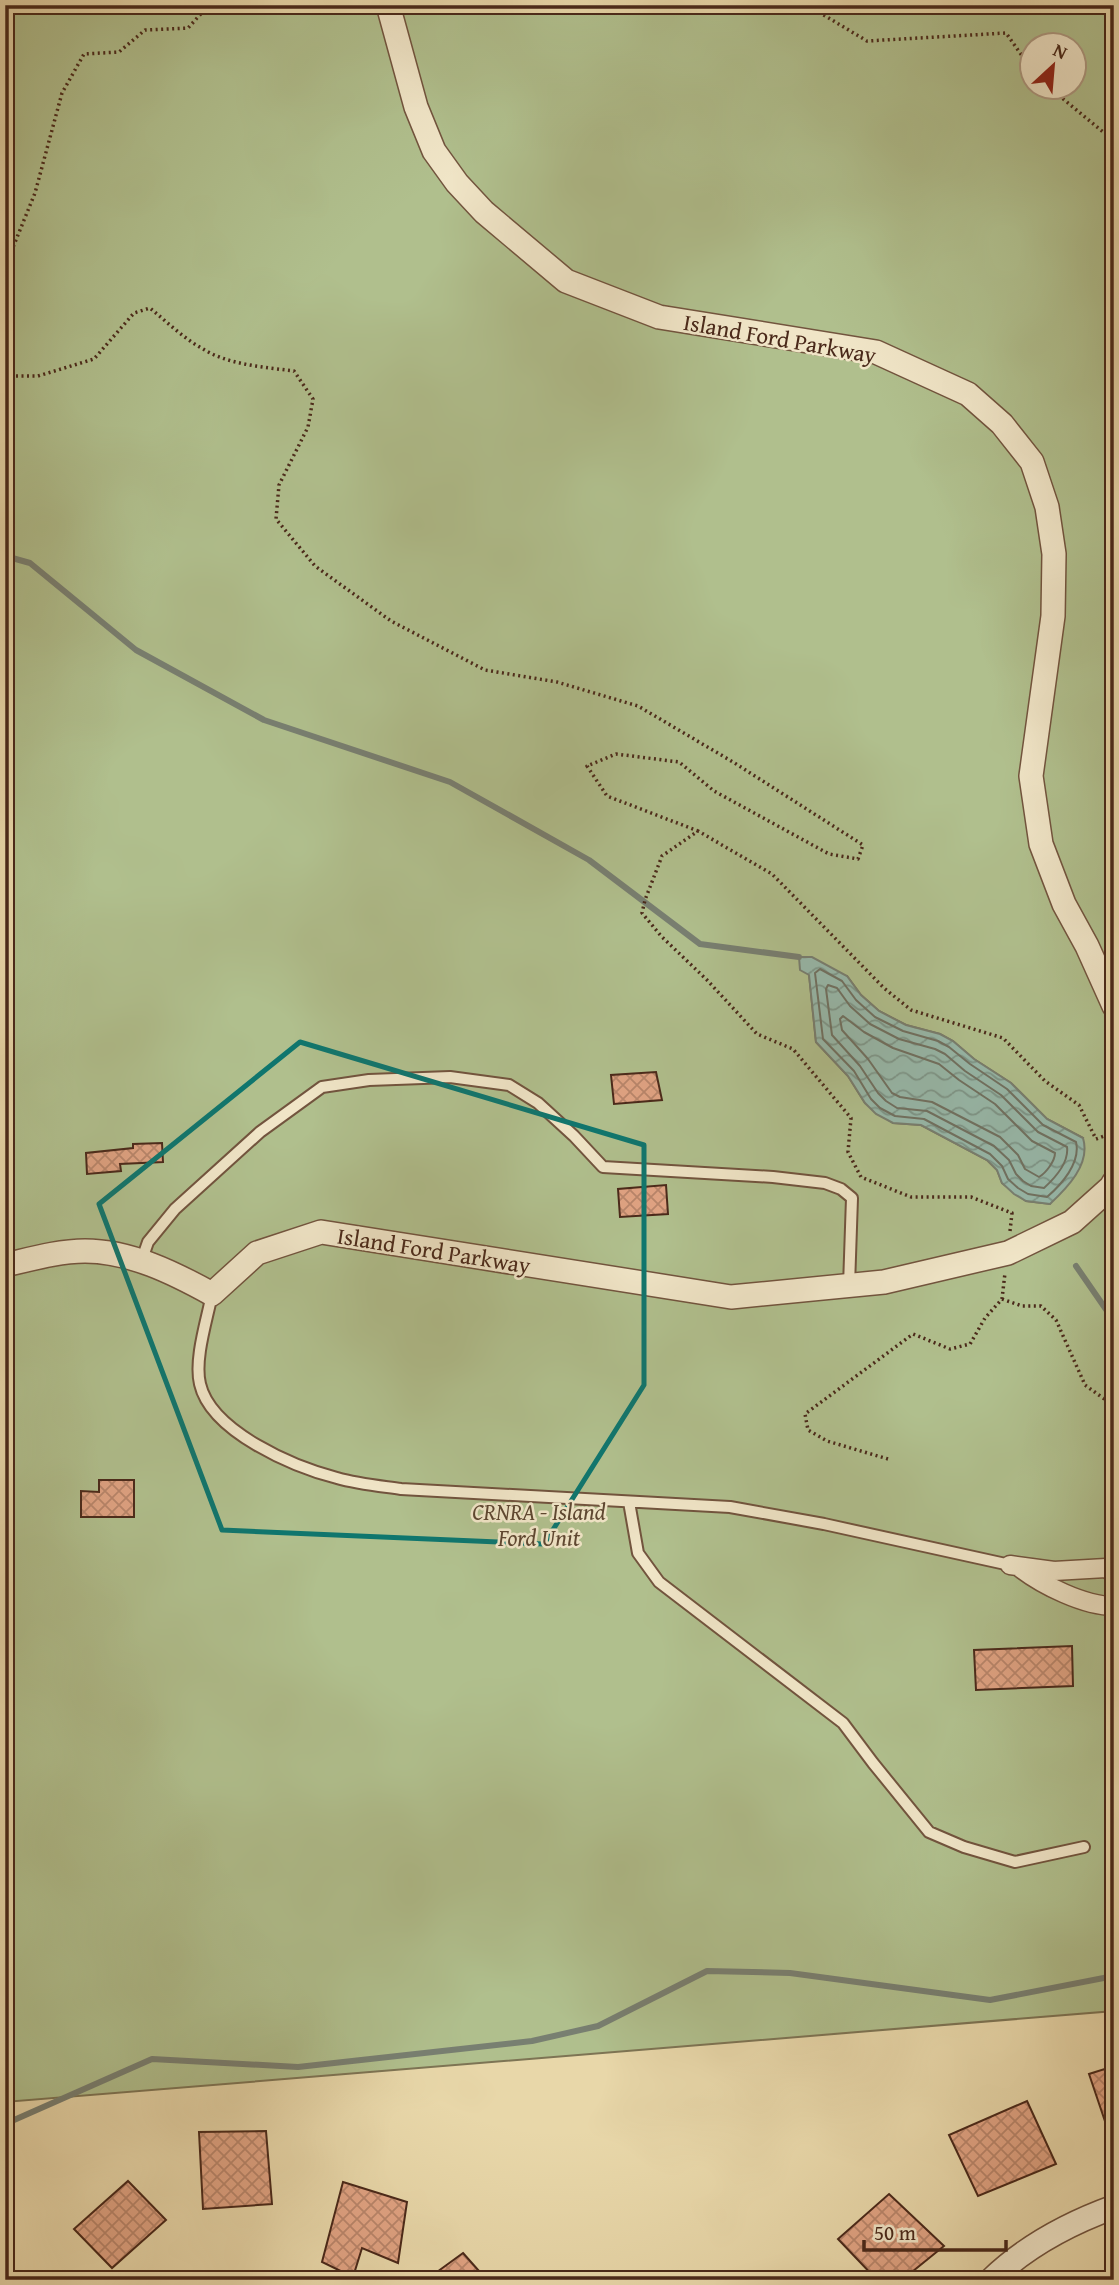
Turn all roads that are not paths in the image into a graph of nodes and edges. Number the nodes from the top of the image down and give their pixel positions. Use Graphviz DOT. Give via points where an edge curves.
graph roads {
  1 [pos="388,5"];
  2 [pos="1114,1006"];
  3 [pos="1114,1182"];
  4 [pos="141,1262"];
  5 [pos="5,1265"];
  6 [pos="849,1286"];
  7 [pos="212,1294"];
  8 [pos="628,1502"];
  9 [pos="1014,1566"];
  10 [pos="1114,1573"];
  11 [pos="1114,1606"];
  12 [pos="1084,1847"];
  13 [pos="1114,2207"];
  14 [pos="991,2280"];
  1 -- 2 [label="street, Island Ford Parkway" via="416,107 434,151 484,212 566,281 659,317 876,352 968,394 1002,424 1032,463 1047,508 1054,554 1053,616 1031,776 1041,844 1064,904"];
  3 -- 6 [label="street, Island Ford Parkway" via="1072,1223 1008,1254"];
  4 -- 5 [label="street" via="85,1251"];
  4 -- 6 [label="lane" via="148,1242 175,1209 260,1132 321,1087 450,1077 509,1085 538,1103 603,1167 773,1177 841,1189 852,1198"];
  4 -- 7 [label="street" via="173,1272"];
  6 -- 7 [label="street, Island Ford Parkway" via="731,1297 321,1232 257,1254"];
  7 -- 8 [label="lane" via="198,1366 200,1384 216,1415 265,1449 300,1466 369,1485"];
  8 -- 9 [label="lane" via="730,1507"];
  8 -- 12 [label="lane" via="638,1553 659,1582 843,1723 929,1832 1015,1862"];
  9 -- 10 [label="street" via="1054,1571 1106,1568"];
  9 -- 11 [label="street" via="1038,1581 1101,1606"];
  13 -- 14 [label="street" via="1040,2242"];
}
